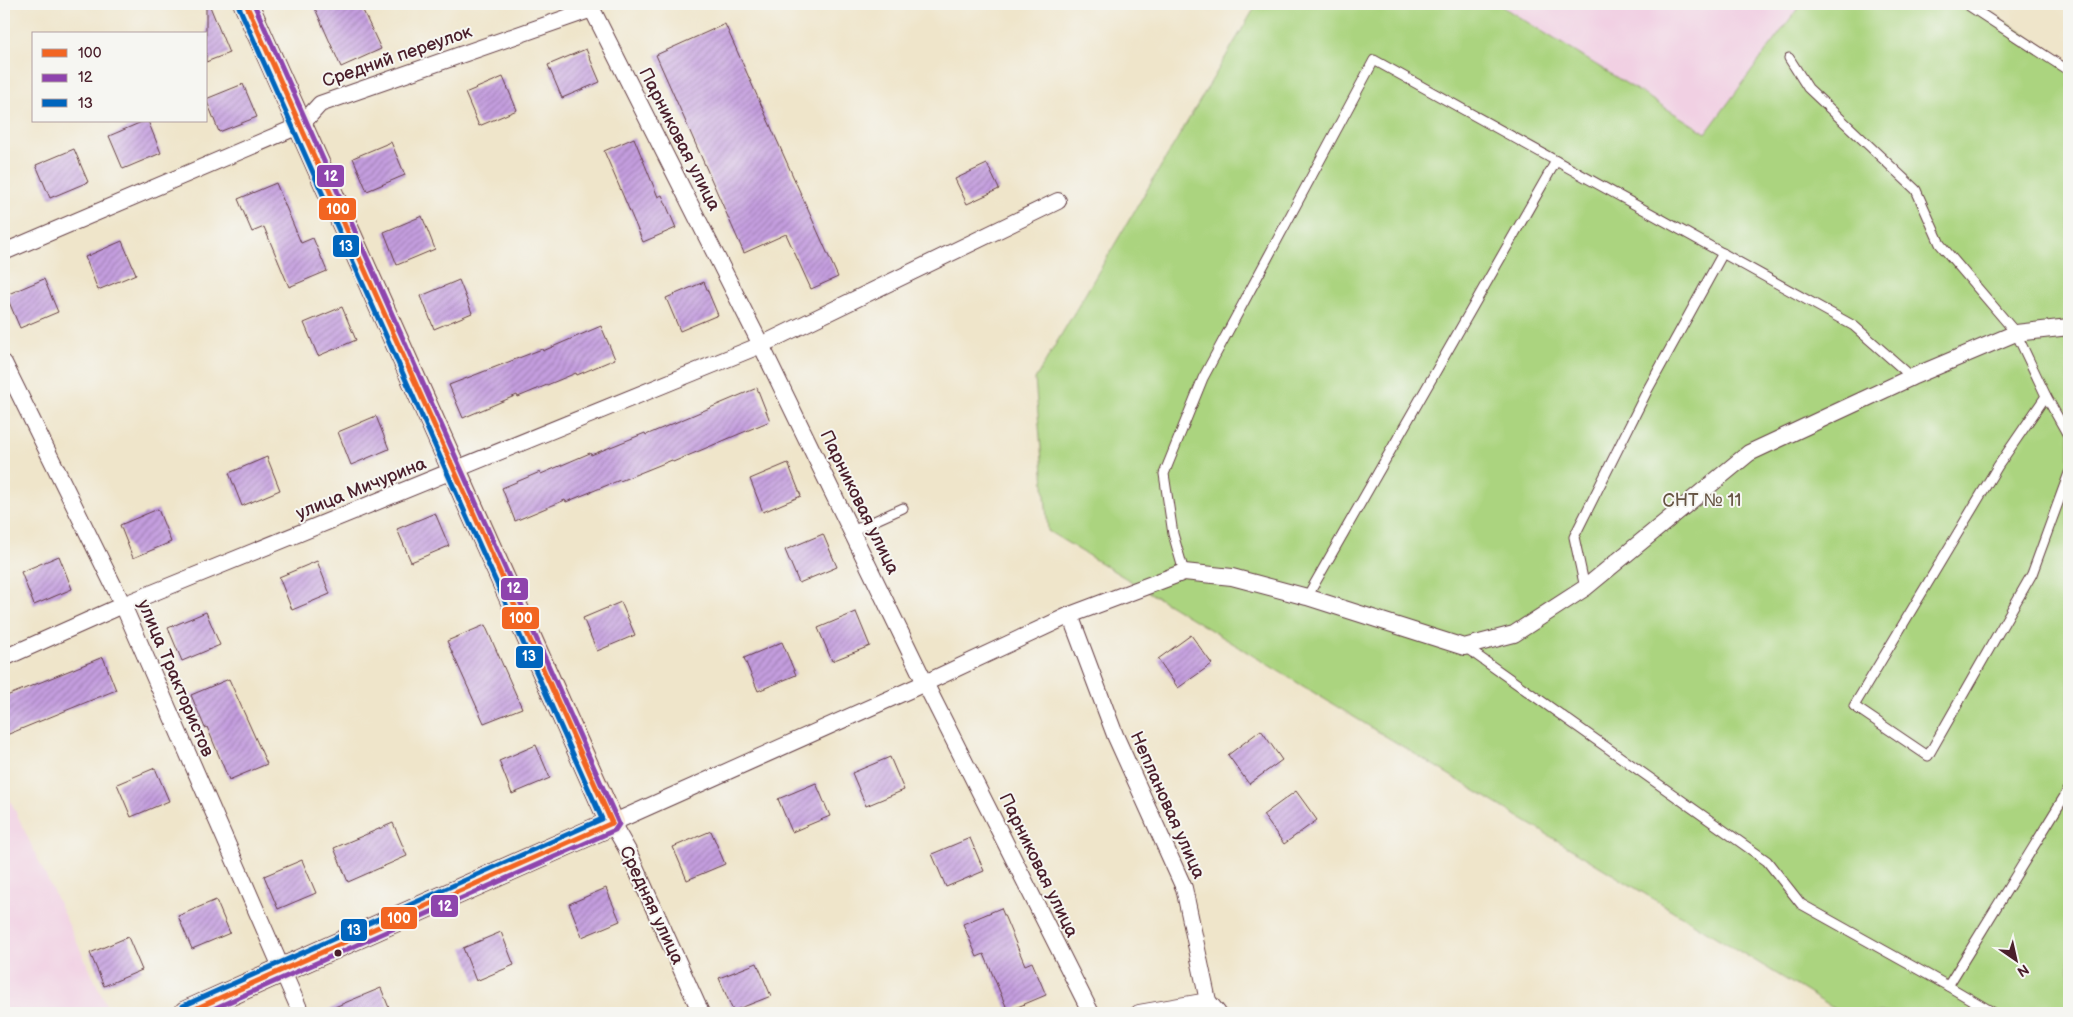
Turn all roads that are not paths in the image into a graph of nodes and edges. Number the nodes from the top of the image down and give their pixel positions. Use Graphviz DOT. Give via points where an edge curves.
graph roads {
  1 [pos="246,4"];
  2 [pos="1966,4"];
  3 [pos="593,6"];
  4 [pos="1789,58"];
  5 [pos="2069,71"];
  6 [pos="301,125"];
  7 [pos="1556,161"];
  8 [pos="1058,201"];
  9 [pos="4,252"];
  10 [pos="1723,254"];
  11 [pos="2069,327"];
  12 [pos="2016,333"];
  13 [pos="761,345"];
  14 [pos="4,363"];
  15 [pos="1912,377"];
  16 [pos="2046,396"];
  17 [pos="2069,437"];
  18 [pos="455,471"];
  19 [pos="2069,473"];
  20 [pos="902,508"];
  21 [pos="852,531"];
  22 [pos="1184,572"];
  23 [pos="1585,588"];
  24 [pos="1307,597"];
  25 [pos="123,605"];
  26 [pos="1070,615"];
  27 [pos="1464,647"];
  28 [pos="4,658"];
  29 [pos="925,683"];
  30 [pos="2069,789"];
  31 [pos="612,823"];
  32 [pos="281,971"];
  33 [pos="1948,986"];
  34 [pos="1213,1007"];
  35 [pos="186,1013"];
  36 [pos="301,1013"];
  37 [pos="701,1013"];
  38 [pos="1090,1013"];
  39 [pos="1139,1013"];
  40 [pos="1994,1013"];
  1 -- 6 [label="main road, Средняя улица"];
  2 -- 5 [label="lane"];
  3 -- 6 [label="street, Средний переулок" via="320,104"];
  3 -- 13 [label="street, Парниковая улица"];
  4 -- 12 [label="lane" via="1808,88 1916,190 1940,244"];
  6 -- 9 [label="street, Средний переулок"];
  6 -- 18 [label="main road, Средняя улица"];
  7 -- 10 [label="lane"];
  7 -- 22 [label="lane" via="1374,60 1203,378 1164,474 1173,534"];
  7 -- 24 [label="lane"];
  8 -- 13 [label="street, улица Мичурина"];
  10 -- 15 [label="lane" via="1854,326"];
  10 -- 23 [label="lane" via="1648,389 1574,538"];
  11 -- 12 [label="street"];
  12 -- 15 [label="street"];
  12 -- 16 [label="lane"];
  13 -- 18 [label="street, улица Мичурина"];
  13 -- 21 [label="street, Парниковая улица"];
  14 -- 25 [label="street, улица Трактористов"];
  15 -- 23 [label="street" via="1749,453"];
  16 -- 17 [label="lane"];
  16 -- 19 [label="lane" via="1998,466 1854,706 1928,756 2032,574"];
  18 -- 25 [label="street, улица Мичурина"];
  18 -- 31 [label="main road, Средняя улица"];
  20 -- 21 [label="lane"];
  21 -- 29 [label="street, Парниковая улица"];
  22 -- 24 [label="street" via="1232,577"];
  22 -- 26 [label="street"];
  23 -- 27 [label="street" via="1514,634"];
  24 -- 27 [label="street"];
  25 -- 28 [label="street, улица Мичурина"];
  25 -- 32 [label="street, улица Трактористов"];
  26 -- 29 [label="street"];
  26 -- 34 [label="street, Неплановая улица" via="1115,735 1184,888"];
  27 -- 33 [label="lane" via="1767,861 1801,904"];
  29 -- 31 [label="street"];
  29 -- 38 [label="street, Парниковая улица"];
  30 -- 33 [label="lane"];
  31 -- 32 [label="main road"];
  31 -- 37 [label="street, Средняя улица" via="628,851"];
  32 -- 35 [label="main road"];
  32 -- 36 [label="street, улица Трактористов"];
  33 -- 40 [label="lane"];
  34 -- 39 [label="street"];
}
